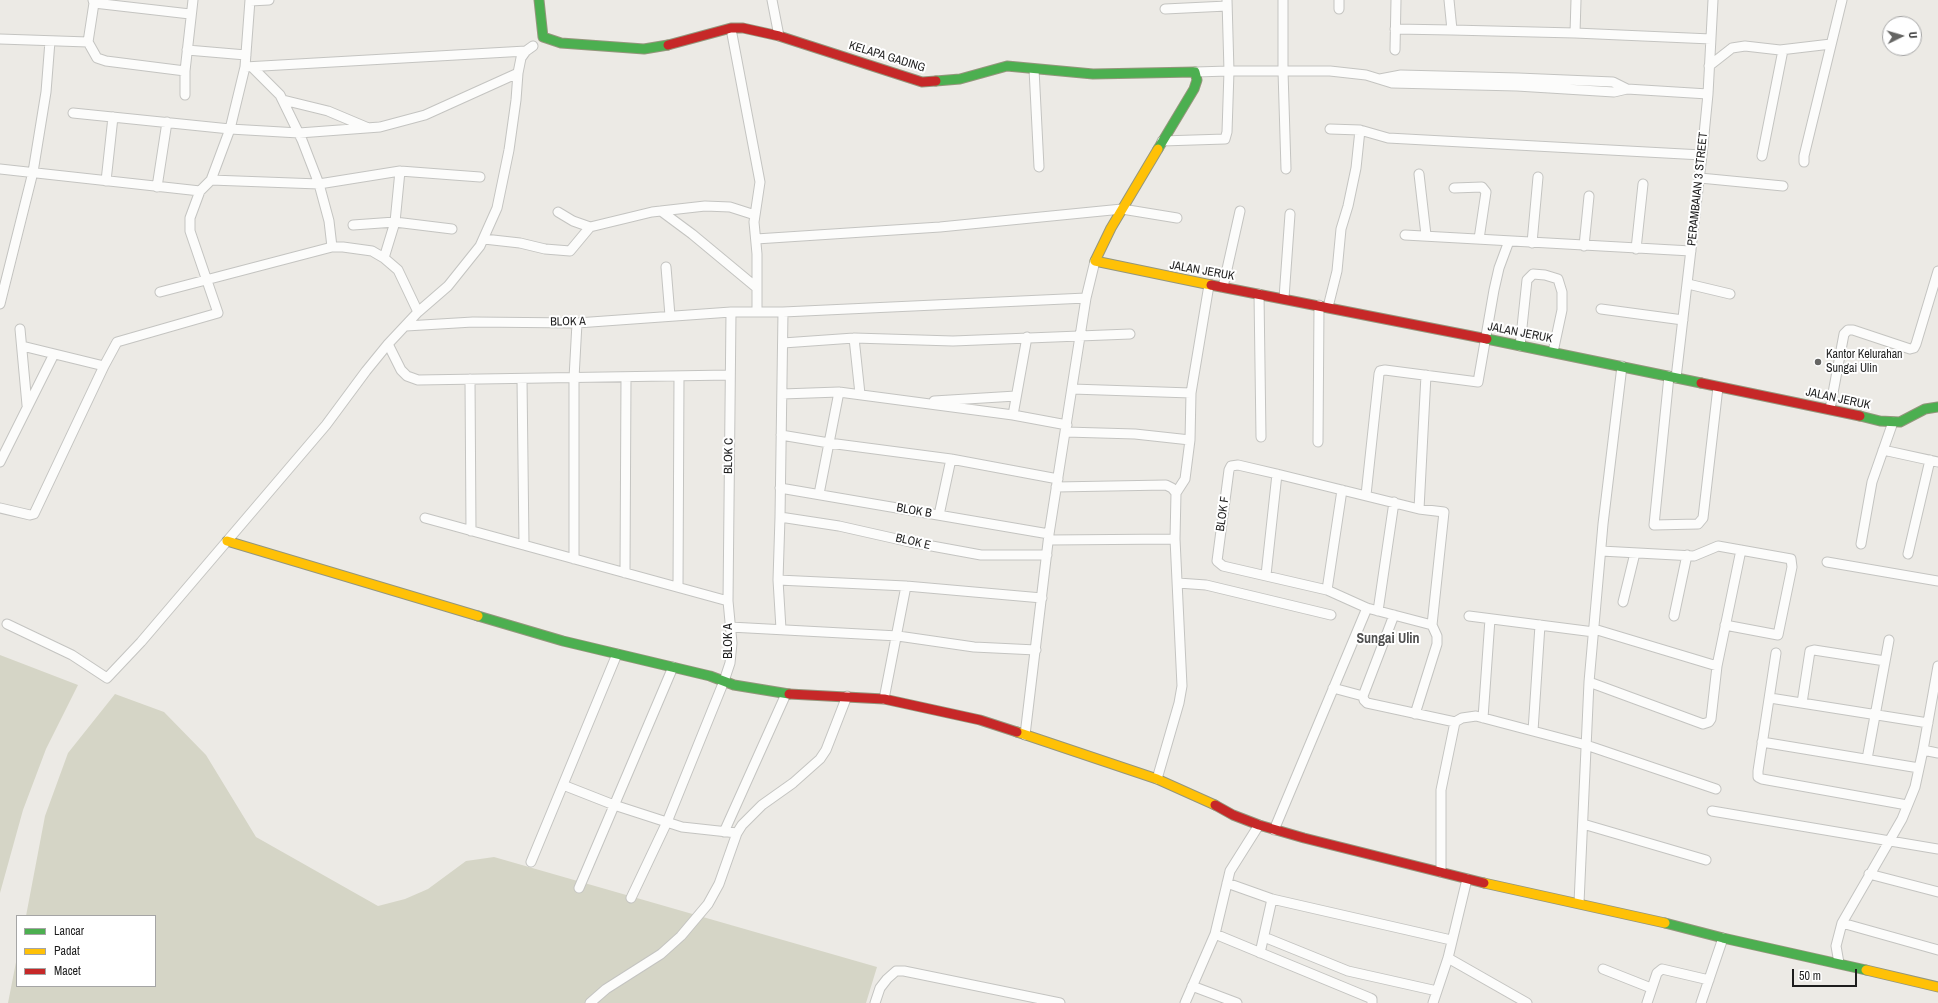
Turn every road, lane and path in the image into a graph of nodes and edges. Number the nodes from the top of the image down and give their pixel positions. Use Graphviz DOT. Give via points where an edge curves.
graph roads {
  1 [pos="193,0"];
  2 [pos="269,0"];
  3 [pos="539,0"];
  4 [pos="772,0"];
  5 [pos="1283,0"];
  6 [pos="1396,0"];
  7 [pos="1449,0"];
  8 [pos="1576,0"];
  9 [pos="1713,0"];
  10 [pos="1842,0"];
  11 [pos="250,1"];
  12 [pos="93,2"];
  13 [pos="1227,3"];
  14 [pos="1164,9"];
  15 [pos="190,14"];
  16 [pos="1395,29"];
  17 [pos="1452,30"];
  18 [pos="1575,33"];
  19 [pos="732,34"];
  20 [pos="779,36"];
  21 [pos="0,39"];
  22 [pos="1711,39"];
  23 [pos="50,41"];
  24 [pos="88,42"];
  25 [pos="1831,44"];
  26 [pos="187,50"];
  27 [pos="1395,50"];
  28 [pos="1783,50"];
  29 [pos="246,55"];
  30 [pos="1709,66"];
  31 [pos="249,67"];
  32 [pos="1034,69"];
  33 [pos="185,71"];
  34 [pos="1228,71"];
  35 [pos="1283,71"];
  36 [pos="1195,72"];
  37 [pos="518,73"];
  38 [pos="1708,94"];
  39 [pos="184,95"];
  40 [pos="283,100"];
  41 [pos="73,113"];
  42 [pos="113,117"];
  43 [pos="167,122"];
  44 [pos="367,128"];
  45 [pos="230,129"];
  46 [pos="1330,129"];
  47 [pos="1360,130"];
  48 [pos="299,133"];
  49 [pos="1162,141"];
  50 [pos="1702,155"];
  51 [pos="1762,156"];
  52 [pos="1804,162"];
  53 [pos="1039,167"];
  54 [pos="0,169"];
  55 [pos="1286,169"];
  56 [pos="400,170"];
  57 [pos="33,172"];
  58 [pos="1419,174"];
  59 [pos="480,177"];
  60 [pos="1538,177"];
  61 [pos="1700,178"];
  62 [pos="211,180"];
  63 [pos="106,181"];
  64 [pos="319,184"];
  65 [pos="1642,184"];
  66 [pos="1783,186"];
  67 [pos="157,187"];
  68 [pos="1454,188"];
  69 [pos="200,192"];
  70 [pos="1589,196"];
  71 [pos="1122,209"];
  72 [pos="661,211"];
  73 [pos="1240,211"];
  74 [pos="558,212"];
  75 [pos="1290,214"];
  76 [pos="755,215"];
  77 [pos="1177,218"];
  78 [pos="395,222"];
  79 [pos="353,225"];
  80 [pos="590,228"];
  81 [pos="452,229"];
  82 [pos="1405,235"];
  83 [pos="1426,235"];
  84 [pos="1479,238"];
  85 [pos="484,239"];
  86 [pos="756,239"];
  87 [pos="1509,241"];
  88 [pos="1532,243"];
  89 [pos="1584,246"];
  90 [pos="332,247"];
  91 [pos="1636,249"];
  92 [pos="1691,251"];
  93 [pos="384,258"];
  94 [pos="1095,261"];
  95 [pos="666,267"];
  96 [pos="1938,271"];
  97 [pos="207,279"];
  98 [pos="1688,284"];
  99 [pos="1209,285"];
  100 [pos="1223,287"];
  101 [pos="757,288"];
  102 [pos="160,292"];
  103 [pos="1259,294"];
  104 [pos="1730,294"];
  105 [pos="1086,298"];
  106 [pos="1284,298"];
  107 [pos="0,304"];
  108 [pos="1324,306"];
  109 [pos="1601,309"];
  110 [pos="418,312"];
  111 [pos="731,312"];
  112 [pos="757,312"];
  113 [pos="783,312"];
  114 [pos="670,316"];
  115 [pos="1684,320"];
  116 [pos="577,323"];
  117 [pos="406,326"];
  118 [pos="20,329"];
  119 [pos="1130,334"];
  120 [pos="1080,336"];
  121 [pos="1027,337"];
  122 [pos="854,338"];
  123 [pos="1486,339"];
  124 [pos="783,343"];
  125 [pos="388,344"];
  126 [pos="22,346"];
  127 [pos="1520,346"];
  128 [pos="1553,352"];
  129 [pos="54,354"];
  130 [pos="104,366"];
  131 [pos="1622,366"];
  132 [pos="730,375"];
  133 [pos="1426,375"];
  134 [pos="679,376"];
  135 [pos="626,377"];
  136 [pos="1673,377"];
  137 [pos="574,378"];
  138 [pos="470,379"];
  139 [pos="522,379"];
  140 [pos="1718,387"];
  141 [pos="1072,389"];
  142 [pos="839,392"];
  143 [pos="1191,393"];
  144 [pos="782,394"];
  145 [pos="860,394"];
  146 [pos="1016,396"];
  147 [pos="912,402"];
  148 [pos="27,405"];
  149 [pos="1938,407"];
  150 [pos="1830,409"];
  151 [pos="1013,415"];
  152 [pos="1893,422"];
  153 [pos="1067,428"];
  154 [pos="781,435"];
  155 [pos="1261,437"];
  156 [pos="1190,440"];
  157 [pos="1318,442"];
  158 [pos="829,443"];
  159 [pos="1883,450"];
  160 [pos="951,459"];
  161 [pos="1934,461"];
  162 [pos="0,462"];
  163 [pos="1277,474"];
  164 [pos="1057,483"];
  165 [pos="780,488"];
  166 [pos="1342,490"];
  167 [pos="1176,493"];
  168 [pos="819,494"];
  169 [pos="1366,495"];
  170 [pos="1394,502"];
  171 [pos="0,508"];
  172 [pos="1419,509"];
  173 [pos="939,515"];
  174 [pos="780,517"];
  175 [pos="425,518"];
  176 [pos="471,531"];
  177 [pos="1049,537"];
  178 [pos="1175,539"];
  179 [pos="227,541"];
  180 [pos="1861,544"];
  181 [pos="524,545"];
  182 [pos="1740,550"];
  183 [pos="1601,551"];
  184 [pos="1635,553"];
  185 [pos="1908,554"];
  186 [pos="1047,555"];
  187 [pos="1687,555"];
  188 [pos="574,559"];
  189 [pos="1827,562"];
  190 [pos="625,573"];
  191 [pos="1266,575"];
  192 [pos="778,580"];
  193 [pos="1938,581"];
  194 [pos="1178,583"];
  195 [pos="906,586"];
  196 [pos="678,587"];
  197 [pos="1327,590"];
  198 [pos="1042,598"];
  199 [pos="728,601"];
  200 [pos="1623,602"];
  201 [pos="1367,608"];
  202 [pos="1378,611"];
  203 [pos="1331,615"];
  204 [pos="1394,615"];
  205 [pos="1469,616"];
  206 [pos="1674,616"];
  207 [pos="1490,618"];
  208 [pos="7,624"];
  209 [pos="1432,625"];
  210 [pos="1540,625"];
  211 [pos="1726,626"];
  212 [pos="730,627"];
  213 [pos="781,629"];
  214 [pos="1594,631"];
  215 [pos="898,636"];
  216 [pos="1889,640"];
  217 [pos="1036,650"];
  218 [pos="1776,653"];
  219 [pos="617,654"];
  220 [pos="1885,661"];
  221 [pos="1717,666"];
  222 [pos="1938,666"];
  223 [pos="673,667"];
  224 [pos="724,681"];
  225 [pos="1589,682"];
  226 [pos="1333,688"];
  227 [pos="786,694"];
  228 [pos="847,696"];
  229 [pos="1363,696"];
  230 [pos="1770,698"];
  231 [pos="884,699"];
  232 [pos="1802,703"];
  233 [pos="1415,714"];
  234 [pos="1875,715"];
  235 [pos="1483,718"];
  236 [pos="1455,722"];
  237 [pos="1928,723"];
  238 [pos="1532,731"];
  239 [pos="1025,735"];
  240 [pos="1762,742"];
  241 [pos="1586,745"];
  242 [pos="1923,750"];
  243 [pos="1938,752"];
  244 [pos="1867,759"];
  245 [pos="1919,768"];
  246 [pos="1157,779"];
  247 [pos="563,785"];
  248 [pos="1716,788"];
  249 [pos="614,805"];
  250 [pos="1907,806"];
  251 [pos="1712,811"];
  252 [pos="667,822"];
  253 [pos="1582,824"];
  254 [pos="1259,825"];
  255 [pos="1274,830"];
  256 [pos="724,832"];
  257 [pos="737,833"];
  258 [pos="1890,841"];
  259 [pos="1938,849"];
  260 [pos="1706,860"];
  261 [pos="531,862"];
  262 [pos="1441,872"];
  263 [pos="1869,874"];
  264 [pos="1467,879"];
  265 [pos="1227,883"];
  266 [pos="579,888"];
  267 [pos="1938,892"];
  268 [pos="631,898"];
  269 [pos="1272,899"];
  270 [pos="1579,903"];
  271 [pos="1842,922"];
  272 [pos="1215,934"];
  273 [pos="1264,937"];
  274 [pos="1723,938"];
  275 [pos="1451,940"];
  276 [pos="1938,950"];
  277 [pos="1260,953"];
  278 [pos="1448,958"];
  279 [pos="1838,964"];
  280 [pos="1603,968"];
  281 [pos="1709,980"];
  282 [pos="1192,986"];
  283 [pos="1938,987"];
  284 [pos="1651,988"];
  285 [pos="1437,991"];
  286 [pos="590,1003"];
  287 [pos="875,1003"];
  288 [pos="1060,1003"];
  289 [pos="1185,1003"];
  290 [pos="1237,1003"];
  291 [pos="1372,1003"];
  292 [pos="1433,1003"];
  293 [pos="1527,1003"];
  294 [pos="1647,1003"];
  295 [pos="1701,1003"];
  1 -- 15 [label="street"];
  2 -- 11 [label="street"];
  3 -- 20 [label="street, KELAPA GADING" via="543,37 561,43 657,48 731,28"];
  4 -- 20 [label="street"];
  5 -- 35 [label="street"];
  6 -- 16 [label="street"];
  7 -- 17 [label="street"];
  8 -- 18 [label="street"];
  9 -- 22 [label="street, PERAMBAIAN 3 STREET"];
  10 -- 25 [label="street"];
  11 -- 29 [label="street"];
  12 -- 15 [label="street"];
  12 -- 24 [label="street"];
  13 -- 14 [label="street"];
  13 -- 34 [label="street"];
  15 -- 26 [label="street"];
  16 -- 17 [label="street"];
  16 -- 27 [label="street"];
  17 -- 18 [label="street"];
  18 -- 22 [label="street"];
  19 -- 76 [label="street" via="760,182"];
  20 -- 32 [label="street, KELAPA GADING" via="922,82 960,79 1007,66"];
  21 -- 23 [label="street"];
  22 -- 30 [label="street, PERAMBAIAN 3 STREET"];
  23 -- 24 [label="street"];
  23 -- 57 [label="street" via="46,92"];
  24 -- 33 [label="street" via="97,58 106,61"];
  25 -- 28 [label="street"];
  25 -- 52 [label="street"];
  26 -- 29 [label="street"];
  26 -- 33 [label="street"];
  28 -- 30 [label="street" via="1745,46 1732,48"];
  28 -- 51 [label="street"];
  29 -- 31 [label="street"];
  30 -- 38 [label="street, PERAMBAIAN 3 STREET"];
  31 -- 37 [label="street" via="530,48 521,58"];
  31 -- 40 [label="street" via="264,77"];
  31 -- 45 [label="street"];
  32 -- 36 [label="street, KELAPA GADING" via="1093,74"];
  32 -- 53 [label="street"];
  33 -- 39 [label="street"];
  34 -- 35 [label="street"];
  34 -- 36 [label="street"];
  34 -- 49 [label="street" via="1225,139"];
  35 -- 38 [label="street" via="1330,71 1401,83 1517,82 1614,92 1627,89"];
  35 -- 55 [label="street"];
  36 -- 49 [label="street" via="1197,80 1194,89"];
  37 -- 44 [label="street" via="425,115"];
  37 -- 85 [label="street" via="509,150 497,208"];
  38 -- 50 [label="street, PERAMBAIAN 3 STREET"];
  40 -- 44 [label="street" via="328,111"];
  40 -- 48 [label="street"];
  41 -- 42 [label="street"];
  42 -- 43 [label="street"];
  42 -- 63 [label="street"];
  43 -- 45 [label="street"];
  43 -- 67 [label="street"];
  44 -- 48 [label="street"];
  45 -- 48 [label="street"];
  45 -- 62 [label="street"];
  46 -- 47 [label="street"];
  47 -- 50 [label="street" via="1388,138"];
  47 -- 108 [label="street" via="1356,168 1341,229 1337,271"];
  48 -- 64 [label="street"];
  49 -- 71 [label="street"];
  50 -- 61 [label="street, PERAMBAIAN 3 STREET"];
  54 -- 57 [label="street"];
  56 -- 59 [label="street"];
  56 -- 64 [label="street"];
  56 -- 78 [label="street"];
  57 -- 63 [label="street"];
  57 -- 107 [label="street"];
  58 -- 83 [label="street"];
  60 -- 88 [label="street"];
  61 -- 66 [label="street"];
  61 -- 92 [label="street, PERAMBAIAN 3 STREET"];
  62 -- 64 [label="street"];
  62 -- 69 [label="street"];
  63 -- 67 [label="street"];
  64 -- 90 [label="street"];
  65 -- 91 [label="street"];
  67 -- 69 [label="street"];
  68 -- 84 [label="street" via="1482,187 1486,192"];
  69 -- 97 [label="street" via="190,218 190,231"];
  70 -- 89 [label="street"];
  71 -- 77 [label="street"];
  71 -- 86 [label="street" via="940,227"];
  71 -- 94 [label="street"];
  72 -- 76 [label="street" via="711,206 730,207"];
  72 -- 80 [label="street"];
  72 -- 101 [label="street"];
  73 -- 100 [label="street"];
  74 -- 80 [label="street"];
  75 -- 106 [label="street"];
  76 -- 86 [label="street"];
  78 -- 79 [label="street"];
  78 -- 81 [label="street"];
  78 -- 93 [label="street"];
  80 -- 85 [label="street" via="570,251"];
  82 -- 83 [label="street"];
  83 -- 84 [label="street"];
  84 -- 87 [label="street"];
  85 -- 110 [label="street" via="448,286"];
  86 -- 101 [label="street"];
  87 -- 88 [label="street"];
  87 -- 123 [label="street" via="1497,278"];
  88 -- 89 [label="street"];
  89 -- 91 [label="street"];
  90 -- 93 [label="street" via="372,251"];
  90 -- 97 [label="street"];
  91 -- 92 [label="street"];
  92 -- 98 [label="street, PERAMBAIAN 3 STREET"];
  93 -- 110 [label="street" via="398,270"];
  94 -- 99 [label="street, JALAN JERUK"];
  94 -- 105 [label="street"];
  95 -- 114 [label="street"];
  96 -- 150 [label="street" via="1914,348 1910,349 1853,330 1848,330 1844,334"];
  97 -- 102 [label="street"];
  97 -- 130 [label="street" via="218,313 117,342"];
  98 -- 104 [label="street"];
  98 -- 115 [label="street, PERAMBAIAN 3 STREET"];
  99 -- 100 [label="street, JALAN JERUK"];
  99 -- 143 [label="street"];
  100 -- 103 [label="street, JALAN JERUK"];
  101 -- 112 [label="street"];
  103 -- 106 [label="street, JALAN JERUK"];
  103 -- 155 [label="street"];
  105 -- 113 [label="street, BLOK A"];
  105 -- 120 [label="street"];
  106 -- 108 [label="street, JALAN JERUK"];
  108 -- 123 [label="street, JALAN JERUK"];
  108 -- 157 [label="street"];
  109 -- 115 [label="street"];
  110 -- 117 [label="street"];
  111 -- 112 [label="street, BLOK A"];
  111 -- 114 [label="street, BLOK A"];
  111 -- 132 [label="street, BLOK C"];
  112 -- 113 [label="street, BLOK A"];
  113 -- 124 [label="street"];
  114 -- 116 [label="street, BLOK A"];
  115 -- 136 [label="street, PERAMBAIAN 3 STREET"];
  116 -- 117 [label="street, BLOK A" via="473,322"];
  116 -- 137 [label="street"];
  117 -- 125 [label="street"];
  118 -- 126 [label="street"];
  119 -- 120 [label="street"];
  120 -- 121 [label="street"];
  120 -- 141 [label="street"];
  121 -- 122 [label="street" via="953,341"];
  121 -- 146 [label="street"];
  122 -- 124 [label="street"];
  122 -- 145 [label="street"];
  123 -- 127 [label="street, JALAN JERUK"];
  123 -- 133 [label="street" via="1478,382"];
  124 -- 144 [label="street"];
  125 -- 138 [label="street" via="400,370 407,376 418,380"];
  125 -- 179 [label="street" via="326,425"];
  126 -- 129 [label="street"];
  126 -- 148 [label="street"];
  127 -- 128 [label="street, JALAN JERUK"];
  127 -- 128 [label="street" via="1527,280 1532,274 1545,275 1558,279 1562,292 1562,310"];
  128 -- 131 [label="street, JALAN JERUK"];
  129 -- 130 [label="street"];
  129 -- 148 [label="street"];
  130 -- 171 [label="street" via="34,514"];
  131 -- 136 [label="street, JALAN JERUK"];
  131 -- 183 [label="street"];
  132 -- 134 [label="street"];
  132 -- 199 [label="street, BLOK C"];
  133 -- 169 [label="street" via="1385,370 1378,374"];
  133 -- 172 [label="street"];
  134 -- 135 [label="street"];
  134 -- 196 [label="street"];
  135 -- 137 [label="street"];
  135 -- 190 [label="street"];
  136 -- 140 [label="street, JALAN JERUK"];
  136 -- 140 [label="street, PERAMBAIAN 3 STREET" via="1654,525 1698,524 1703,518"];
  137 -- 139 [label="street"];
  137 -- 188 [label="street"];
  138 -- 139 [label="street"];
  138 -- 176 [label="street"];
  139 -- 181 [label="street"];
  140 -- 150 [label="street, JALAN JERUK"];
  141 -- 143 [label="street"];
  141 -- 153 [label="street"];
  142 -- 144 [label="street"];
  142 -- 145 [label="street"];
  142 -- 158 [label="street"];
  143 -- 156 [label="street"];
  144 -- 154 [label="street"];
  145 -- 147 [label="street"];
  146 -- 147 [label="street"];
  146 -- 151 [label="street"];
  147 -- 151 [label="street"];
  148 -- 162 [label="street"];
  149 -- 152 [label="street, JALAN JERUK" via="1925,409 1900,422"];
  150 -- 152 [label="street, JALAN JERUK"];
  151 -- 153 [label="street"];
  152 -- 159 [label="street"];
  153 -- 156 [label="street"];
  153 -- 164 [label="street"];
  154 -- 158 [label="street"];
  154 -- 165 [label="street"];
  156 -- 167 [label="street" via="1185,480"];
  158 -- 160 [label="street"];
  158 -- 168 [label="street"];
  159 -- 161 [label="street"];
  159 -- 180 [label="street" via="1872,482"];
  160 -- 164 [label="street"];
  160 -- 173 [label="street"];
  161 -- 185 [label="street"];
  163 -- 166 [label="street"];
  163 -- 191 [label="street"];
  163 -- 191 [label="street, BLOK F" via="1238,465 1232,466 1229,470 1217,561 1223,566"];
  164 -- 167 [label="street" via="1166,485"];
  164 -- 177 [label="street"];
  165 -- 168 [label="street, BLOK B"];
  165 -- 174 [label="street"];
  166 -- 169 [label="street"];
  166 -- 197 [label="street"];
  167 -- 178 [label="street"];
  168 -- 173 [label="street, BLOK B"];
  169 -- 170 [label="street"];
  170 -- 172 [label="street"];
  170 -- 202 [label="street"];
  172 -- 209 [label="street" via="1444,512"];
  173 -- 177 [label="street, BLOK B"];
  174 -- 186 [label="street, BLOK E" via="840,526 981,555"];
  174 -- 192 [label="street"];
  175 -- 176 [label="street"];
  176 -- 181 [label="street"];
  177 -- 178 [label="street, BLOK B"];
  177 -- 186 [label="street"];
  178 -- 194 [label="street"];
  179 -- 208 [label="street" via="107,678 72,655"];
  179 -- 219 [label="street" via="551,638"];
  181 -- 188 [label="street"];
  182 -- 187 [label="street" via="1718,546 1700,555"];
  182 -- 211 [label="street"];
  182 -- 211 [label="street" via="1791,559 1780,627 1778,635"];
  183 -- 184 [label="street"];
  183 -- 214 [label="street"];
  184 -- 187 [label="street"];
  184 -- 200 [label="street"];
  186 -- 198 [label="street"];
  187 -- 206 [label="street"];
  188 -- 190 [label="street"];
  189 -- 193 [label="street"];
  190 -- 196 [label="street"];
  191 -- 197 [label="street"];
  192 -- 195 [label="street"];
  192 -- 213 [label="street"];
  194 -- 203 [label="street" via="1206,585"];
  194 -- 246 [label="street" via="1182,686 1180,703"];
  195 -- 198 [label="street"];
  195 -- 215 [label="street"];
  196 -- 199 [label="street"];
  197 -- 201 [label="street"];
  198 -- 217 [label="street"];
  199 -- 212 [label="street, BLOK A"];
  201 -- 202 [label="street"];
  201 -- 226 [label="street"];
  202 -- 204 [label="street"];
  204 -- 209 [label="street"];
  204 -- 229 [label="street"];
  205 -- 207 [label="street"];
  207 -- 210 [label="street"];
  207 -- 235 [label="street"];
  209 -- 233 [label="street" via="1437,636 1437,644"];
  210 -- 214 [label="street"];
  210 -- 238 [label="street"];
  211 -- 221 [label="street"];
  212 -- 213 [label="street"];
  212 -- 224 [label="street, BLOK A" via="730,663"];
  213 -- 215 [label="street"];
  214 -- 221 [label="street"];
  214 -- 225 [label="street"];
  215 -- 217 [label="street" via="974,647"];
  215 -- 231 [label="street"];
  216 -- 220 [label="street"];
  217 -- 239 [label="street"];
  218 -- 230 [label="street"];
  219 -- 223 [label="street"];
  219 -- 247 [label="street"];
  220 -- 232 [label="street" via="1810,651"];
  220 -- 234 [label="street"];
  221 -- 225 [label="street" via="1711,719 1704,724"];
  222 -- 237 [label="street"];
  223 -- 224 [label="street"];
  223 -- 249 [label="street"];
  224 -- 227 [label="street"];
  224 -- 252 [label="street, BLOK A"];
  225 -- 241 [label="street"];
  226 -- 229 [label="street"];
  226 -- 255 [label="street"];
  227 -- 228 [label="street"];
  227 -- 256 [label="street"];
  228 -- 231 [label="street"];
  228 -- 257 [label="street" via="820,759 793,783 762,804"];
  229 -- 233 [label="street" via="1367,703"];
  230 -- 232 [label="street"];
  230 -- 240 [label="street"];
  231 -- 239 [label="street" via="980,720"];
  232 -- 234 [label="street"];
  233 -- 236 [label="street"];
  234 -- 237 [label="street"];
  234 -- 244 [label="street"];
  235 -- 236 [label="street" via="1468,716"];
  235 -- 238 [label="street"];
  236 -- 262 [label="street" via="1440,790"];
  237 -- 242 [label="street"];
  238 -- 241 [label="street"];
  239 -- 246 [label="street"];
  240 -- 244 [label="street"];
  240 -- 250 [label="street" via="1758,777 1762,779"];
  241 -- 248 [label="street"];
  241 -- 253 [label="street"];
  242 -- 243 [label="street"];
  242 -- 245 [label="street"];
  244 -- 245 [label="street"];
  245 -- 250 [label="street"];
  246 -- 254 [label="street"];
  247 -- 249 [label="street"];
  247 -- 261 [label="street"];
  249 -- 252 [label="street"];
  249 -- 266 [label="street"];
  250 -- 258 [label="street"];
  251 -- 258 [label="street"];
  252 -- 256 [label="street" via="682,827"];
  252 -- 268 [label="street, BLOK A"];
  253 -- 260 [label="street"];
  253 -- 270 [label="street"];
  254 -- 255 [label="street"];
  254 -- 265 [label="street" via="1230,871"];
  255 -- 262 [label="street"];
  256 -- 257 [label="street"];
  257 -- 286 [label="street" via="712,897 681,936 661,954"];
  258 -- 259 [label="street"];
  258 -- 263 [label="street"];
  262 -- 264 [label="street"];
  263 -- 267 [label="street"];
  263 -- 271 [label="street"];
  264 -- 270 [label="street"];
  264 -- 275 [label="street"];
  265 -- 269 [label="street"];
  265 -- 272 [label="street"];
  269 -- 273 [label="street"];
  269 -- 275 [label="street"];
  270 -- 274 [label="street"];
  271 -- 276 [label="street"];
  271 -- 279 [label="street" via="1836,946"];
  272 -- 277 [label="street"];
  272 -- 282 [label="street"];
  273 -- 277 [label="street"];
  273 -- 285 [label="street" via="1348,971"];
  274 -- 279 [label="street"];
  274 -- 281 [label="street"];
  275 -- 278 [label="street"];
  277 -- 291 [label="street" via="1370,998"];
  278 -- 285 [label="street"];
  278 -- 293 [label="street"];
  279 -- 283 [label="street"];
  280 -- 284 [label="street"];
  281 -- 284 [label="street" via="1662,969"];
  281 -- 295 [label="street"];
  282 -- 289 [label="street"];
  282 -- 290 [label="street"];
  284 -- 294 [label="street"];
  285 -- 292 [label="street"];
  287 -- 288 [label="street" via="880,988 887,979 896,971 904,971"];
}
